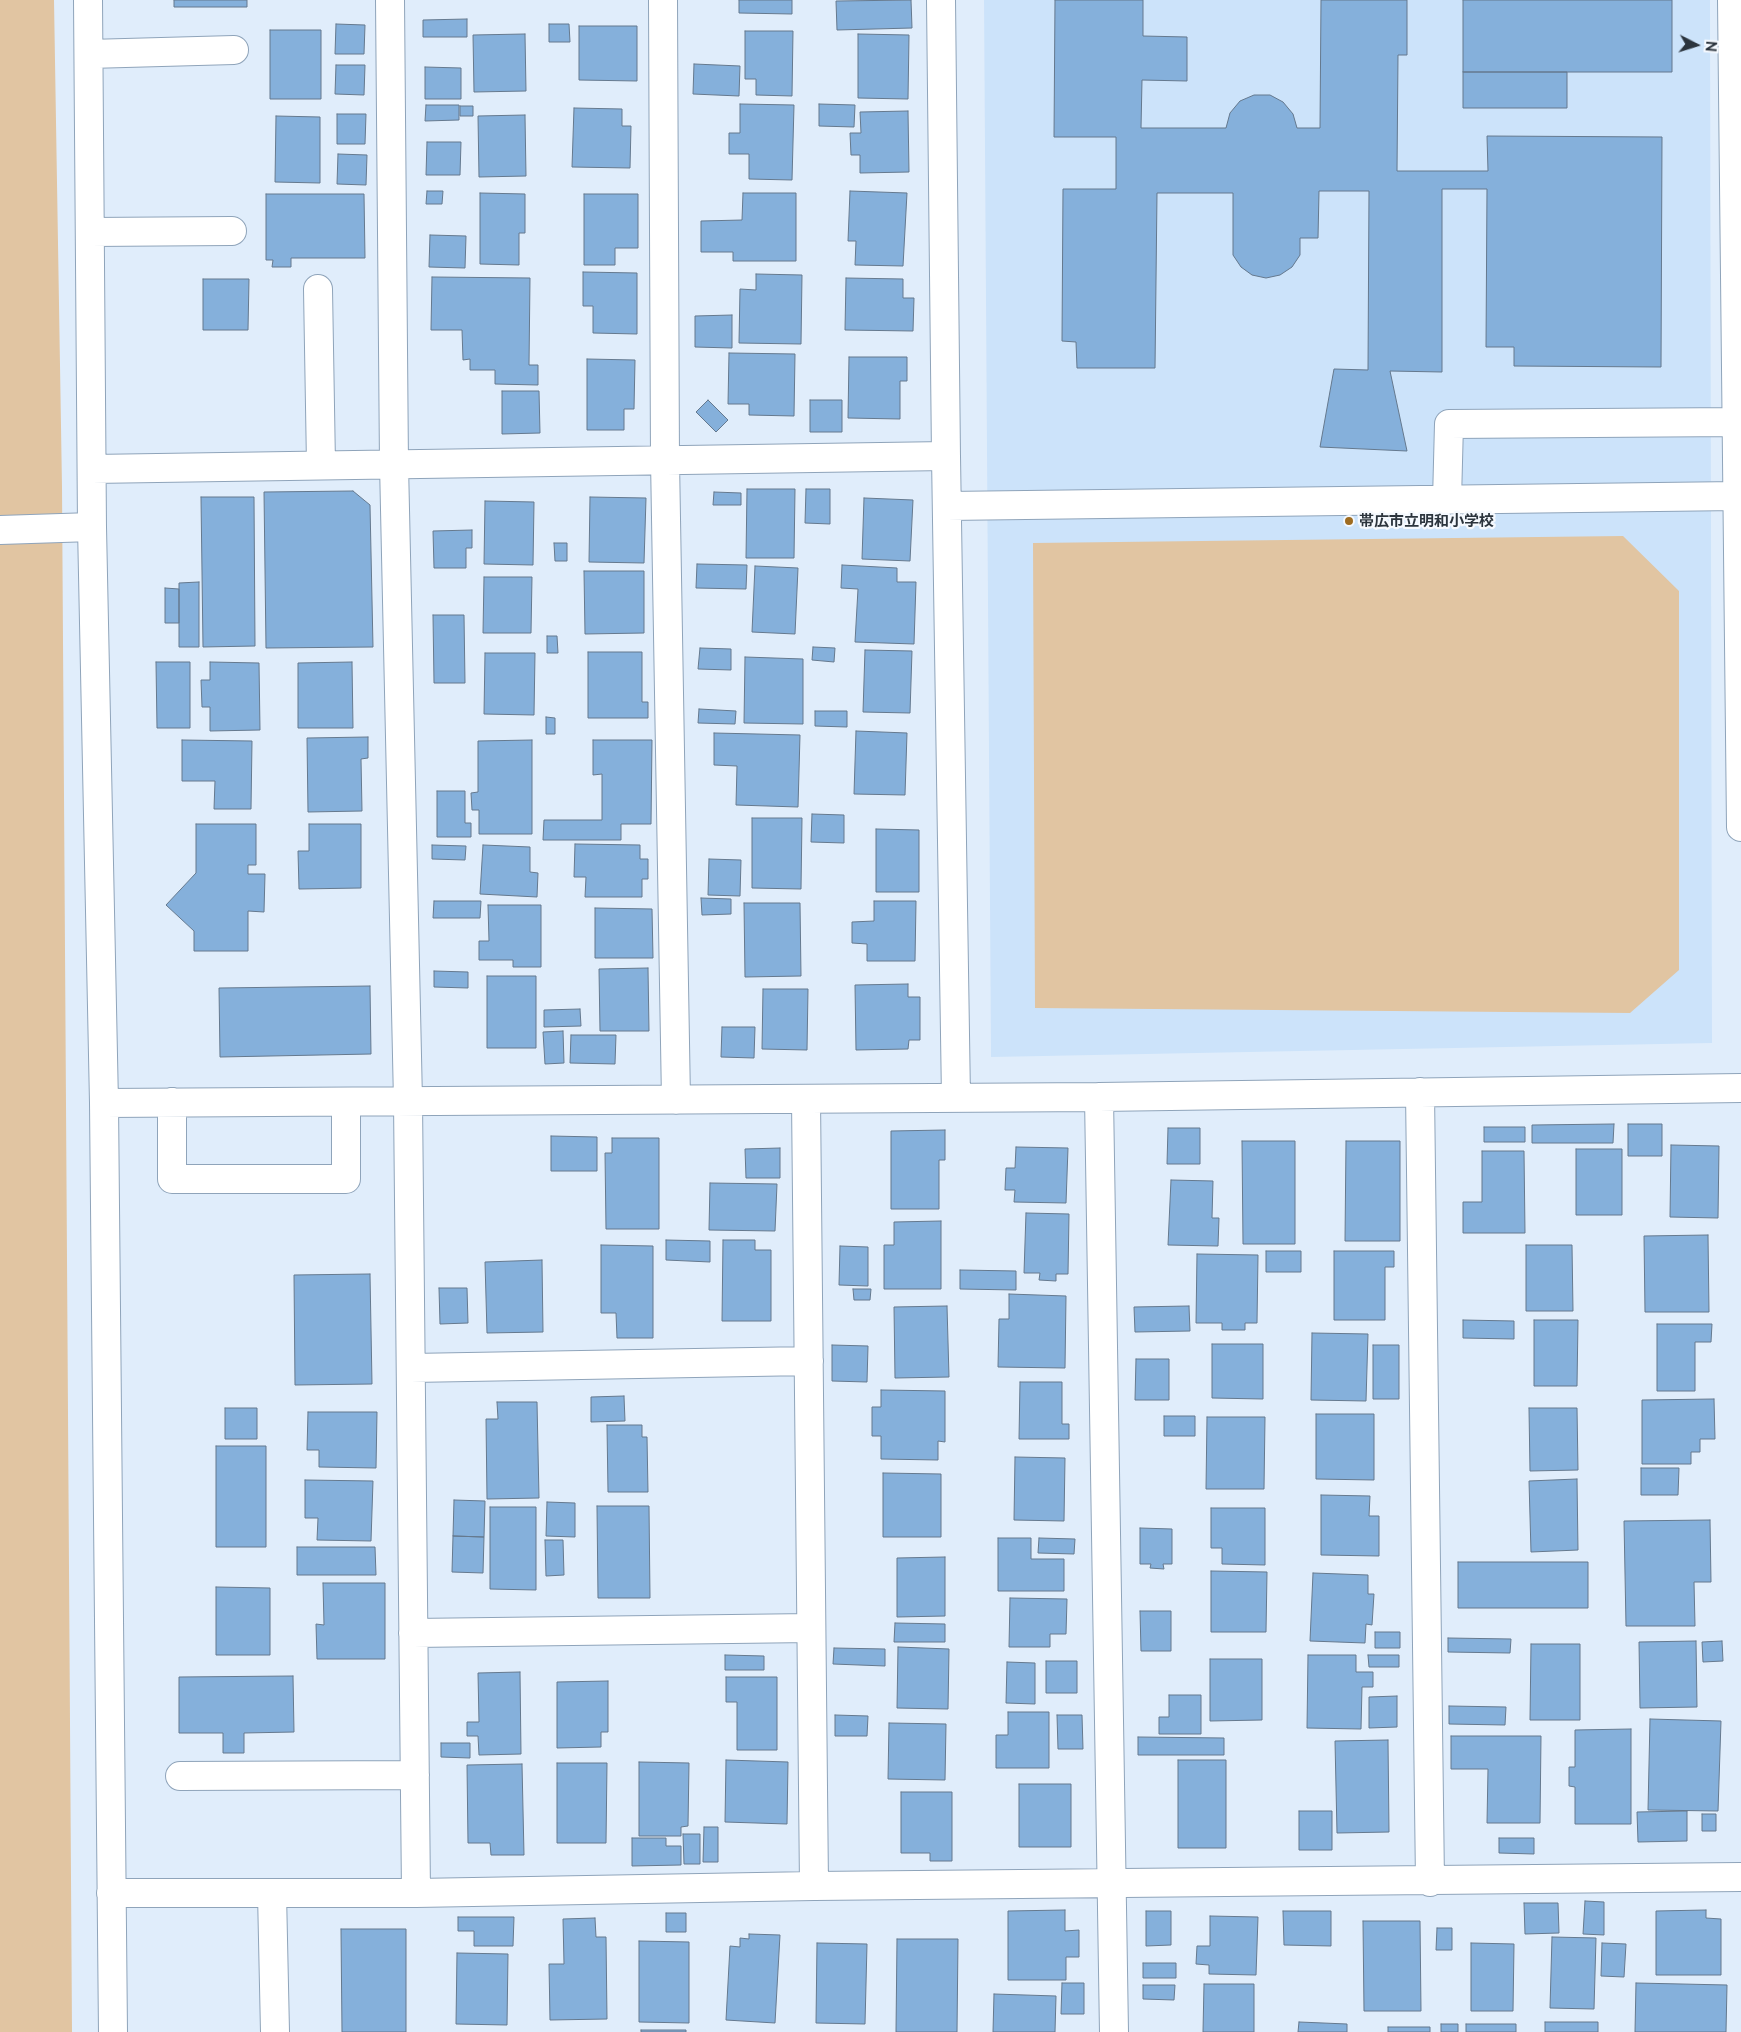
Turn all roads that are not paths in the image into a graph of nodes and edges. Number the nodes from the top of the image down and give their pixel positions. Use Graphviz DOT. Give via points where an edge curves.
graph roads {
  1 [pos="88,0"];
  2 [pos="390,0"];
  3 [pos="663,0"];
  4 [pos="941,0"];
  5 [pos="1732,0"];
  6 [pos="234,50"];
  7 [pos="89,54"];
  8 [pos="90,232"];
  9 [pos="232,232"];
  10 [pos="318,289"];
  11 [pos="1738,383"];
  12 [pos="1736,422"];
  13 [pos="946,456"];
  14 [pos="665,460"];
  15 [pos="394,464"];
  16 [pos="320,465"];
  17 [pos="92,469"];
  18 [pos="1737,496"];
  19 [pos="1447,500"];
  20 [pos="946,506"];
  21 [pos="92,528"];
  22 [pos="0,530"];
  23 [pos="1741,827"];
  24 [pos="1741,1088"];
  25 [pos="1420,1092"];
  26 [pos="1099,1097"];
  27 [pos="956,1098"];
  28 [pos="806,1099"];
  29 [pos="676,1100"];
  30 [pos="408,1101"];
  31 [pos="172,1102"];
  32 [pos="346,1102"];
  33 [pos="104,1103"];
  34 [pos="809,1361"];
  35 [pos="411,1368"];
  36 [pos="811,1628"];
  37 [pos="413,1633"];
  38 [pos="415,1775"];
  39 [pos="180,1776"];
  40 [pos="1741,1877"];
  41 [pos="1430,1882"];
  42 [pos="1112,1884"];
  43 [pos="814,1886"];
  44 [pos="111,1893"];
  45 [pos="272,1893"];
  46 [pos="416,1893"];
  47 [pos="113,2032"];
  48 [pos="275,2032"];
  49 [pos="1114,2032"];
  1 -- 7 [label="street"];
  2 -- 15 [label="street"];
  3 -- 14 [label="street"];
  4 -- 13 [label="street"];
  5 -- 11 [label="street"];
  6 -- 7 [label="street"];
  7 -- 8 [label="street"];
  8 -- 9 [label="street"];
  8 -- 17 [label="street"];
  10 -- 16 [label="street"];
  11 -- 12 [label="street"];
  12 -- 18 [label="street"];
  12 -- 19 [label="street" via="1449,424"];
  13 -- 14 [label="street"];
  13 -- 20 [label="street"];
  14 -- 15 [label="street"];
  14 -- 29 [label="street"];
  15 -- 16 [label="street"];
  15 -- 30 [label="street"];
  16 -- 17 [label="street"];
  17 -- 21 [label="street"];
  18 -- 19 [label="street"];
  18 -- 23 [label="street"];
  19 -- 20 [label="street"];
  20 -- 27 [label="street"];
  21 -- 22 [label="street"];
  21 -- 33 [label="street"];
  24 -- 25 [label="street"];
  25 -- 26 [label="street"];
  25 -- 41 [label="street"];
  26 -- 27 [label="street"];
  26 -- 42 [label="street"];
  27 -- 28 [label="street"];
  28 -- 29 [label="street"];
  28 -- 34 [label="street"];
  29 -- 30 [label="street"];
  30 -- 32 [label="street"];
  30 -- 35 [label="street"];
  31 -- 32 [label="street"];
  31 -- 32 [label="street" via="172,1179 346,1180"];
  31 -- 33 [label="street"];
  33 -- 44 [label="street"];
  34 -- 35 [label="street"];
  34 -- 36 [label="street"];
  35 -- 37 [label="street"];
  36 -- 37 [label="street"];
  36 -- 43 [label="street"];
  37 -- 38 [label="street"];
  38 -- 39 [label="street"];
  38 -- 46 [label="street"];
  40 -- 41 [label="street"];
  41 -- 42 [label="street"];
  42 -- 43 [label="street"];
  42 -- 49 [label="street"];
  43 -- 46 [label="street"];
  44 -- 45 [label="street"];
  44 -- 47 [label="street"];
  45 -- 46 [label="street"];
  45 -- 48 [label="street"];
}
